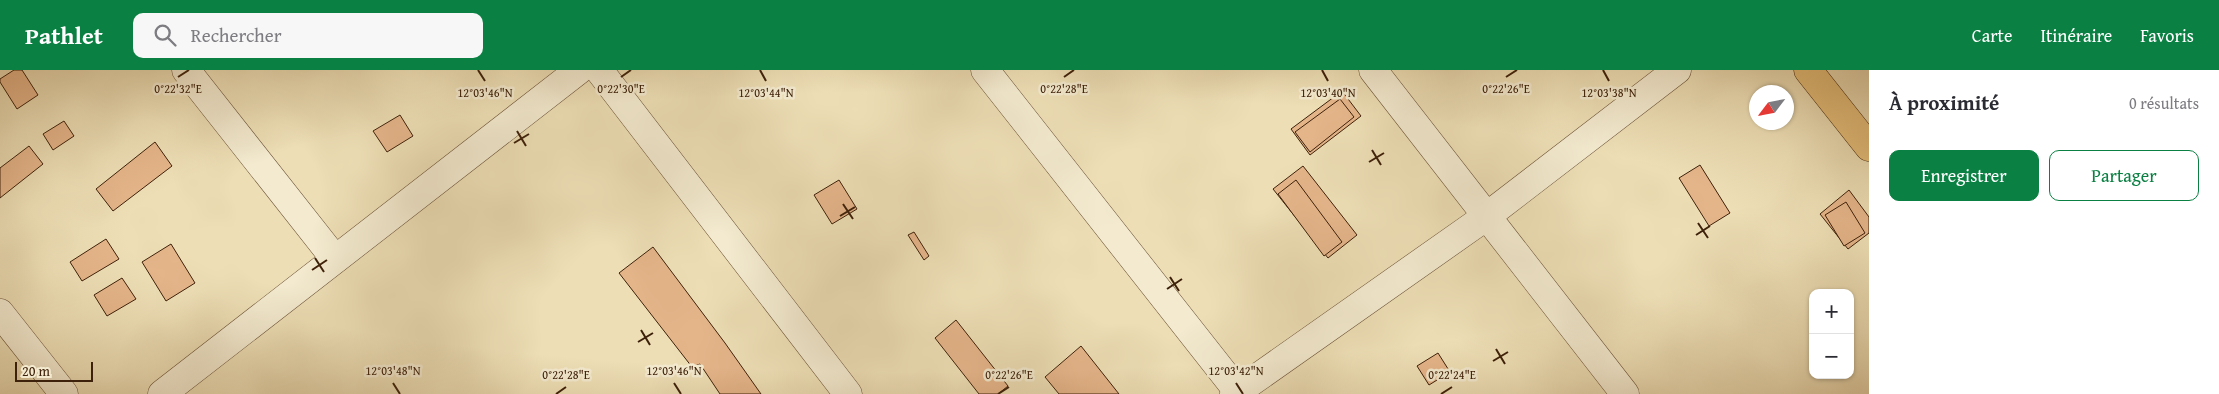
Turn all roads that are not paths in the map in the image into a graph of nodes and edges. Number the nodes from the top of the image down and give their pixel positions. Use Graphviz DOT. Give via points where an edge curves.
graph roads {
  1 [pos="186,70"];
  2 [pos="579,70"];
  3 [pos="599,70"];
  4 [pos="985,70"];
  5 [pos="1373,70"];
  6 [pos="1677,70"];
  7 [pos="1808,70"];
  8 [pos="1869,147"];
  9 [pos="1487,216"];
  10 [pos="335,259"];
  11 [pos="0,313"];
  12 [pos="1238,393"];
  13 [pos="64,394"];
  14 [pos="162,394"];
  15 [pos="848,394"];
  16 [pos="1625,394"];
  1 -- 10 [label="street"];
  2 -- 10 [label="street"];
  3 -- 15 [label="street"];
  4 -- 12 [label="street"];
  5 -- 9 [label="street"];
  6 -- 9 [label="street"];
  7 -- 8 [label="highway"];
  9 -- 12 [label="street"];
  9 -- 16 [label="street"];
  10 -- 14 [label="street"];
  11 -- 13 [label="street"];
}
